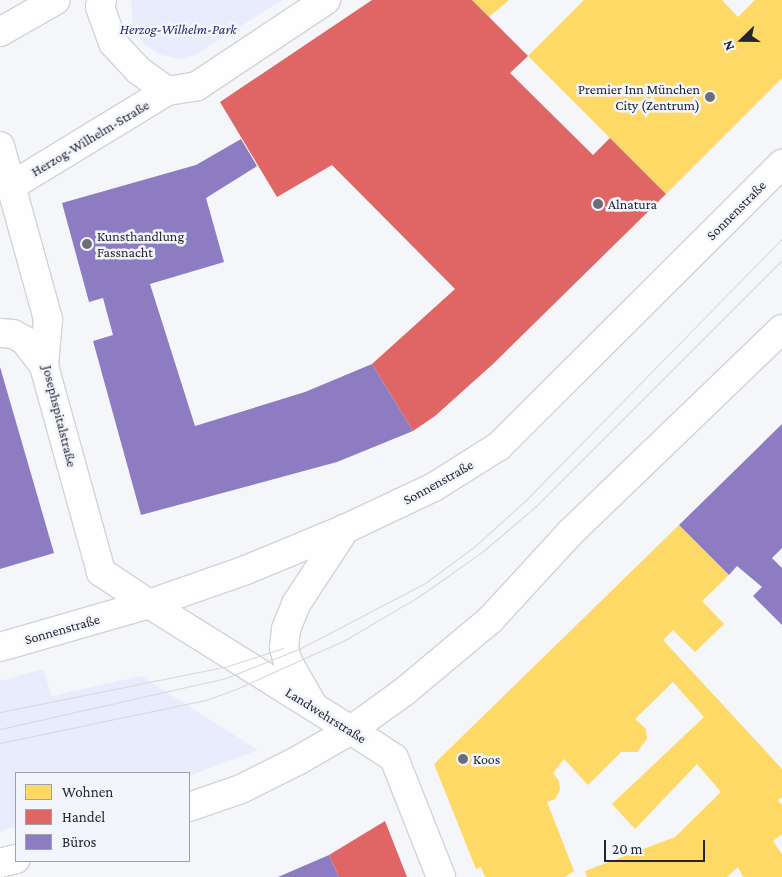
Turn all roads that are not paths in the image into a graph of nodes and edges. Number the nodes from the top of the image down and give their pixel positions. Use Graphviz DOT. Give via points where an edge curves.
graph roads {
  1 [pos="56,0"];
  2 [pos="102,0"];
  3 [pos="326,0"];
  4 [pos="0,32"];
  5 [pos="167,92"];
  6 [pos="0,146"];
  7 [pos="782,164"];
  8 [pos="13,186"];
  9 [pos="782,329"];
  10 [pos="0,333"];
  11 [pos="44,366"];
  12 [pos="345,529"];
  13 [pos="149,604"];
  14 [pos="0,647"];
  15 [pos="315,708"];
  16 [pos="351,730"];
  17 [pos="190,807"];
  18 [pos="15,859"];
  19 [pos="0,863"];
  20 [pos="441,877"];
  1 -- 4 [label="main road"];
  2 -- 5 [label="main road, Herzog-Wilhelm-Straße" via="100,7 114,43 138,70"];
  3 -- 5 [label="main road, Herzog-Wilhelm-Straße" via="197,86"];
  5 -- 8 [label="main road, Herzog-Wilhelm-Straße"];
  6 -- 8 [label="main road, Josephspitalstraße"];
  7 -- 12 [label="main road, Sonnenstraße" via="500,446 434,487"];
  8 -- 11 [label="main road, Josephspitalstraße" via="48,319"];
  9 -- 16 [label="main road" via="570,533 490,618 405,691"];
  10 -- 11 [label="main road" via="13,334 24,340"];
  11 -- 13 [label="main road, Josephspitalstraße" via="102,572"];
  12 -- 13 [label="main road, Sonnenstraße" via="230,576"];
  12 -- 15 [label="main road" via="296,604 286,629 284,648 288,662"];
  13 -- 14 [label="main road, Sonnenstraße"];
  13 -- 15 [label="main road, Landwehrstraße"];
  15 -- 16 [label="main road, Landwehrstraße"];
  16 -- 17 [label="main road" via="241,789"];
  16 -- 20 [label="main road, Landwehrstraße" via="394,758"];
  18 -- 19 [label="main road"];
}
